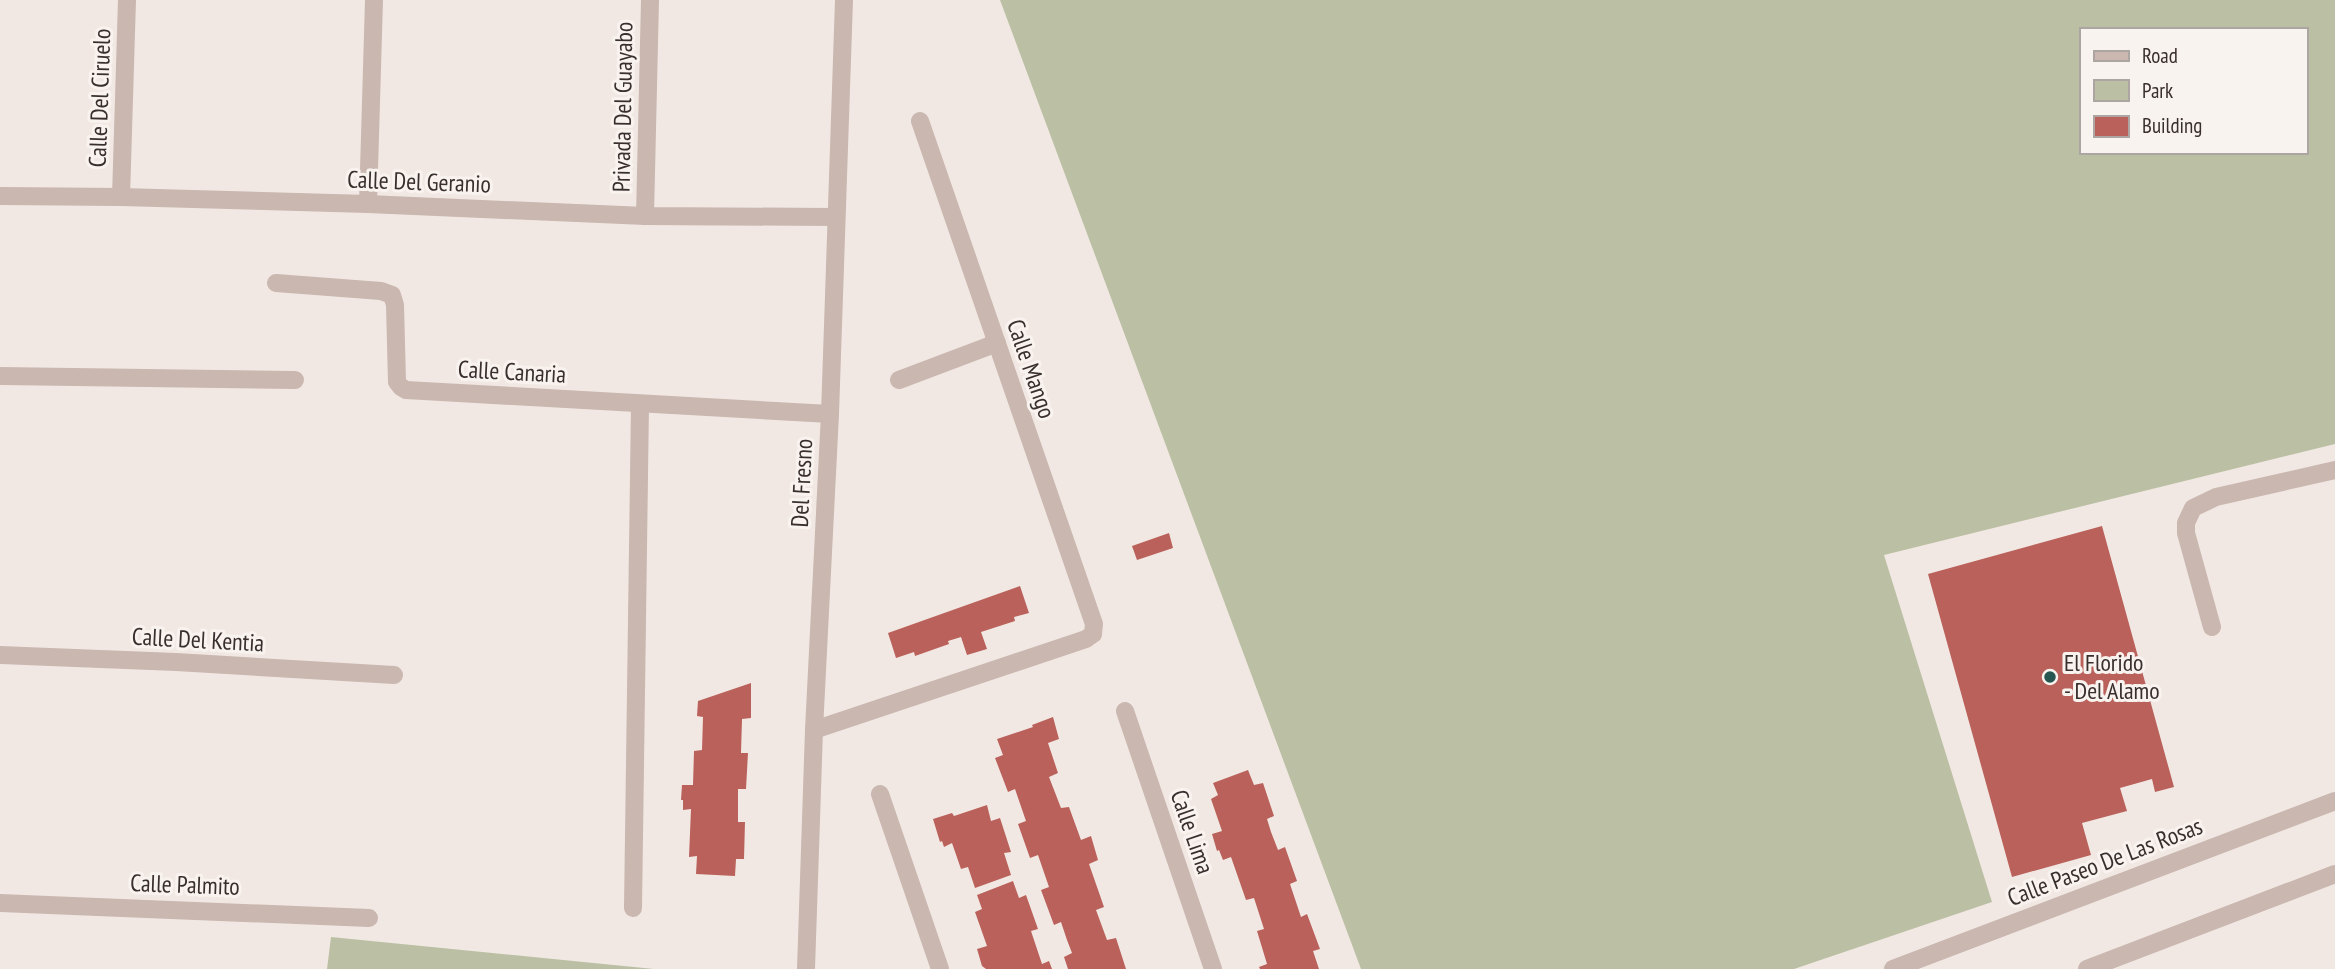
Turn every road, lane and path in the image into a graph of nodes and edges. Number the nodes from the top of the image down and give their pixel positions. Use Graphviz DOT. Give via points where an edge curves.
graph roads {
  1 [pos="127,0"];
  2 [pos="374,0"];
  3 [pos="650,0"];
  4 [pos="844,0"];
  5 [pos="920,121"];
  6 [pos="0,196"];
  7 [pos="121,197"];
  8 [pos="368,204"];
  9 [pos="645,216"];
  10 [pos="835,217"];
  11 [pos="276,283"];
  12 [pos="997,343"];
  13 [pos="0,376"];
  14 [pos="295,380"];
  15 [pos="899,380"];
  16 [pos="640,404"];
  17 [pos="830,414"];
  18 [pos="2335,470"];
  19 [pos="2211,626"];
  20 [pos="0,656"];
  21 [pos="394,675"];
  22 [pos="1125,710"];
  23 [pos="814,730"];
  24 [pos="880,794"];
  25 [pos="2335,801"];
  26 [pos="2335,874"];
  27 [pos="0,903"];
  28 [pos="633,908"];
  29 [pos="369,918"];
  30 [pos="806,969"];
  31 [pos="940,969"];
  32 [pos="1213,969"];
  33 [pos="1893,969"];
  34 [pos="2087,969"];
  1 -- 7 [label="street, Calle Del Ciruelo"];
  2 -- 8 [label="street"];
  3 -- 9 [label="street, Privada Del Guayabo"];
  4 -- 10 [label="street, Del Fresno"];
  5 -- 12 [label="street, Calle Mango"];
  6 -- 7 [label="street, Calle Del Geranio"];
  7 -- 8 [label="street, Calle Del Geranio"];
  8 -- 9 [label="street, Calle Del Geranio"];
  9 -- 10 [label="street, Calle Del Geranio"];
  10 -- 17 [label="street, Del Fresno"];
  11 -- 16 [label="street, Calle Canaria" via="392,295 397,382 406,390"];
  12 -- 15 [label="street"];
  12 -- 23 [label="street, Calle Mango" via="1094,624 1093,634"];
  13 -- 14 [label="street"];
  16 -- 17 [label="street, Calle Canaria"];
  16 -- 28 [label="street"];
  17 -- 23 [label="street, Del Fresno"];
  18 -- 19 [label="street" via="2216,497 2193,508 2186,533"];
  20 -- 21 [label="street, Calle Del Kentia"];
  22 -- 32 [label="street, Calle Lima"];
  23 -- 30 [label="street, Del Fresno"];
  24 -- 31 [label="street"];
  25 -- 33 [label="street, Calle Paseo De Las Rosas"];
  26 -- 34 [label="street"];
  27 -- 29 [label="street, Calle Palmito"];
}
